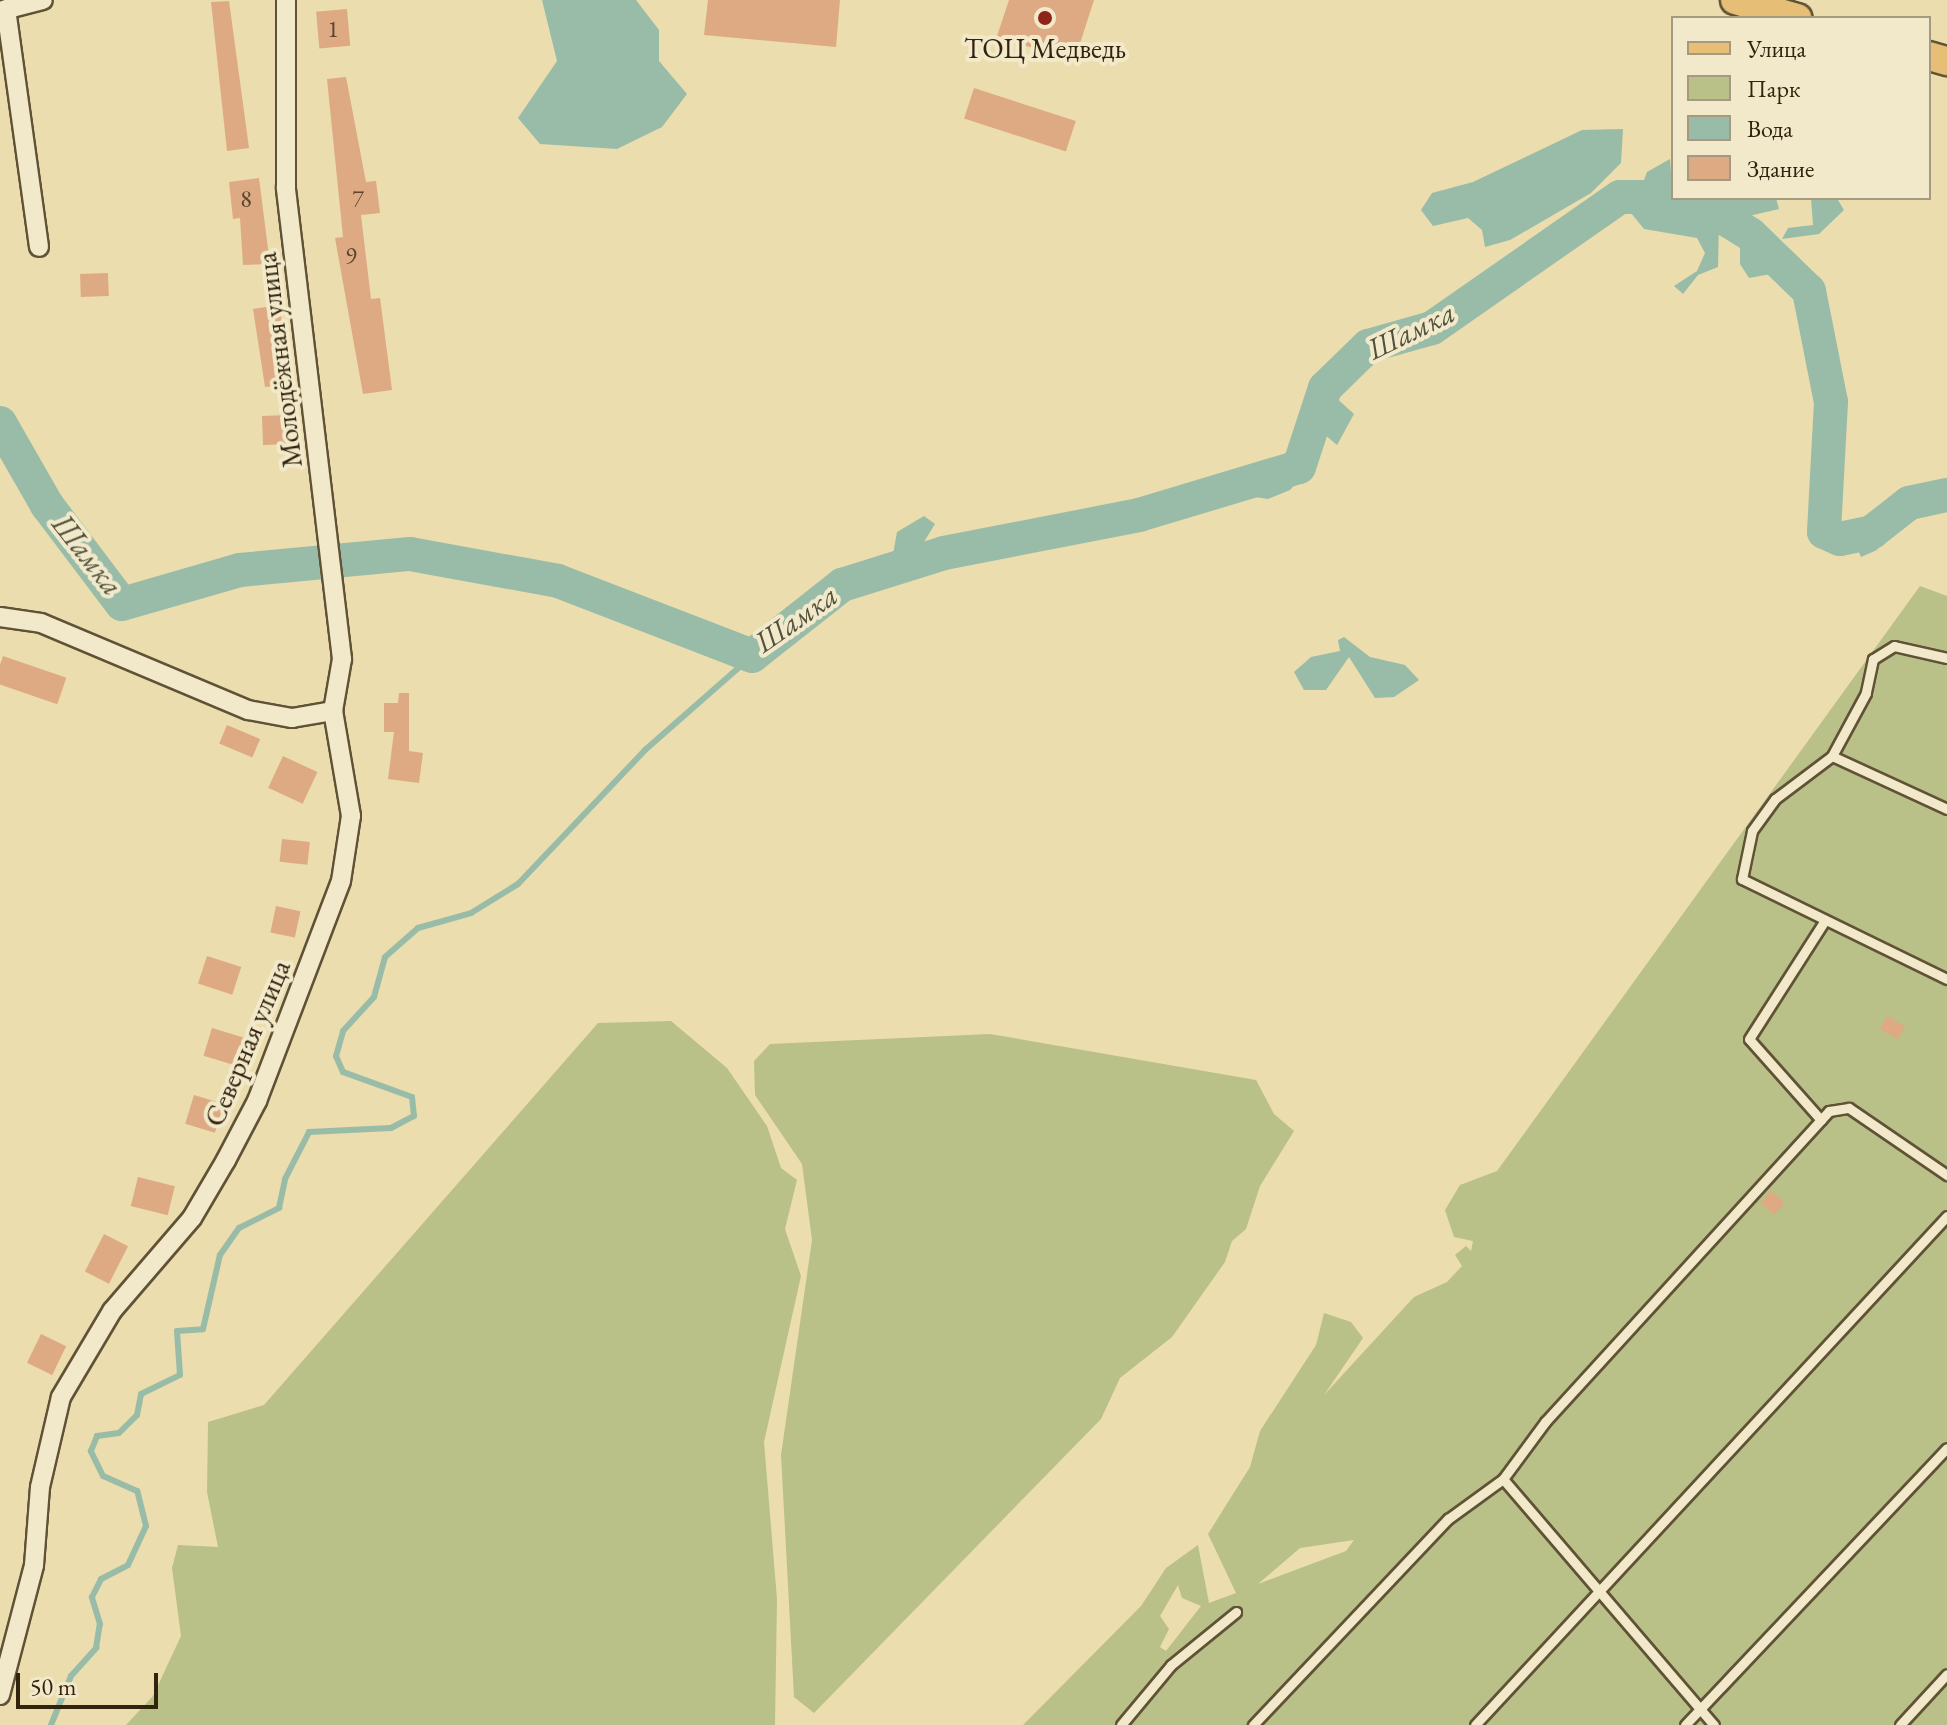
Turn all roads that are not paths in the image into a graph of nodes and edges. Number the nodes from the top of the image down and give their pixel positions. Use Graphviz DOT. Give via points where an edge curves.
graph roads {
  1 [pos="43,0"];
  2 [pos="286,0"];
  3 [pos="1735,0"];
  4 [pos="3,10"];
  5 [pos="1790,16"];
  6 [pos="39,247"];
  7 [pos="0,617"];
  8 [pos="1947,658"];
  9 [pos="333,711"];
  10 [pos="1832,756"];
  11 [pos="1947,809"];
  12 [pos="1825,920"];
  13 [pos="1947,979"];
  14 [pos="1821,1120"];
  15 [pos="1947,1175"];
  16 [pos="1947,1216"];
  17 [pos="1947,1448"];
  18 [pos="1503,1479"];
  19 [pos="1601,1590"];
  20 [pos="1236,1612"];
  21 [pos="1947,1674"];
  22 [pos="0,1695"];
  23 [pos="1700,1709"];
  24 [pos="1121,1725"];
  25 [pos="1253,1725"];
  26 [pos="1475,1725"];
  27 [pos="1685,1725"];
  28 [pos="1714,1725"];
  29 [pos="1900,1725"];
  1 -- 4 [label="street"];
  2 -- 9 [label="street, Молодёжная улица" via="286,188 342,659"];
  3 -- 5 [label="main road"];
  4 -- 6 [label="street"];
  7 -- 9 [label="street" via="41,623 248,710 292,718"];
  8 -- 10 [label="lane" via="1894,646 1873,659 1866,693"];
  9 -- 22 [label="street, Северная улица" via="351,816 333,905 257,1101 226,1160 192,1218 112,1311 61,1397 40,1487 34,1565"];
  10 -- 11 [label="lane"];
  10 -- 12 [label="lane" via="1775,799 1752,831 1742,879"];
  12 -- 13 [label="lane"];
  12 -- 14 [label="lane" via="1749,1039"];
  14 -- 15 [label="lane" via="1829,1111 1849,1108"];
  14 -- 18 [label="lane" via="1545,1422"];
  16 -- 19 [label="lane"];
  17 -- 23 [label="lane"];
  18 -- 19 [label="lane"];
  18 -- 25 [label="lane" via="1448,1519"];
  19 -- 23 [label="lane"];
  19 -- 26 [label="lane"];
  20 -- 24 [label="lane" via="1171,1665"];
  21 -- 29 [label="lane"];
  23 -- 27 [label="lane"];
  23 -- 28 [label="lane"];
}
